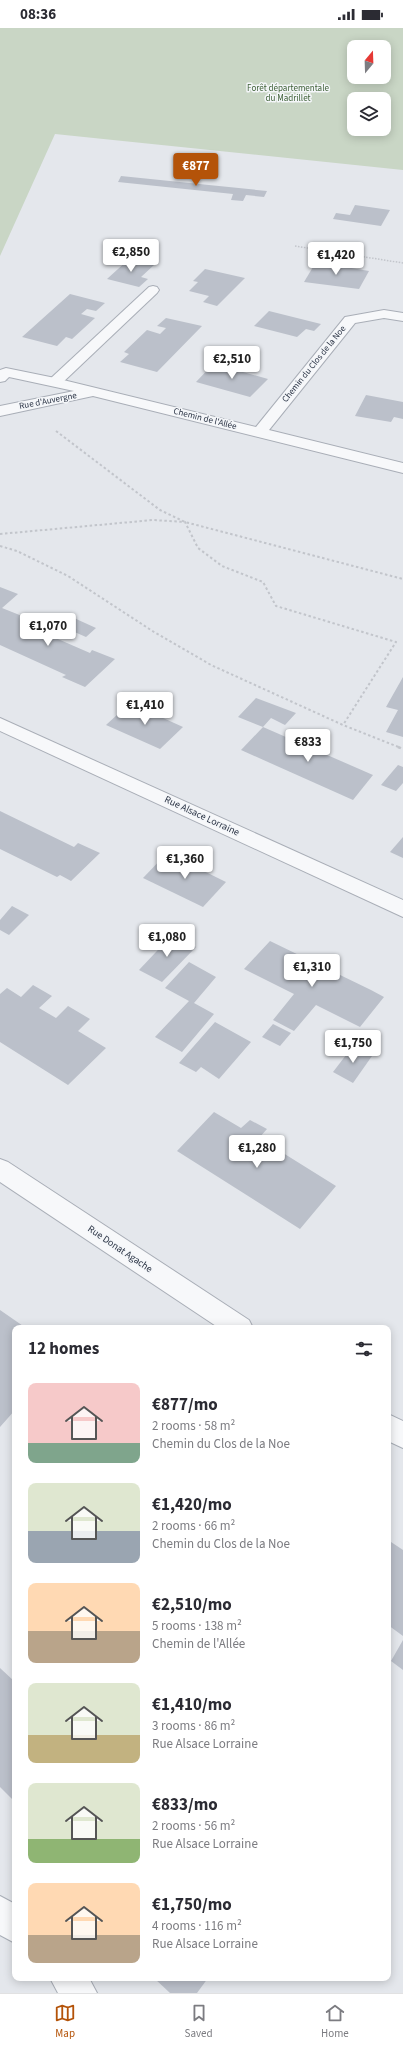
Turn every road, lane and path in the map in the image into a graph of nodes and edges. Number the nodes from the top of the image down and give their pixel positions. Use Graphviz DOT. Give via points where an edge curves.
graph roads {
  1 [pos="295,246"];
  2 [pos="403,263"];
  3 [pos="153,290"];
  4 [pos="403,317"];
  5 [pos="3,375"];
  6 [pos="55,382"];
  7 [pos="95,392"];
  8 [pos="28,405"];
  9 [pos="0,410"];
  10 [pos="260,432"];
  11 [pos="403,468"];
  12 [pos="185,522"];
  13 [pos="0,534"];
  14 [pos="0,546"];
  15 [pos="403,579"];
  16 [pos="0,724"];
  17 [pos="343,725"];
  18 [pos="403,750"];
  19 [pos="403,909"];
  20 [pos="0,1169"];
  21 [pos="235,1325"];
  22 [pos="391,1428"];
  23 [pos="403,1436"];
  24 [pos="0,1912"];
  25 [pos="12,1924"];
  26 [pos="69,1981"];
  27 [pos="81,1993"];
  1 -- 2 [label="path"];
  3 -- 6 [label="lane"];
  4 -- 10 [label="street, Chemin du Clos de la Noe" via="384,314 350,320"];
  5 -- 6 [label="street, Chemin de l'Allée"];
  6 -- 7 [label="street, Chemin de l'Allée"];
  7 -- 8 [label="street, Rue d'Auvergne"];
  7 -- 10 [label="street, Chemin de l'Allée"];
  8 -- 9 [label="street, Rue d'Auvergne"];
  8 -- 12 [label="path" via="48,424 160,510"];
  10 -- 11 [label="street, Chemin de l'Allée"];
  12 -- 13 [label="path" via="153,520"];
  12 -- 15 [label="path"];
  12 -- 17 [label="path" via="198,548 222,566 263,582 276,606 396,642"];
  14 -- 17 [label="path" via="17,551 68,576 154,632 211,665"];
  16 -- 19 [label="street, Rue Alsace Lorraine"];
  17 -- 18 [label="path"];
  20 -- 21 [label="street, Rue Donat Agache"];
  22 -- 23 [label="street"];
  24 -- 25 [label="street"];
  26 -- 27 [label="street"];
}
